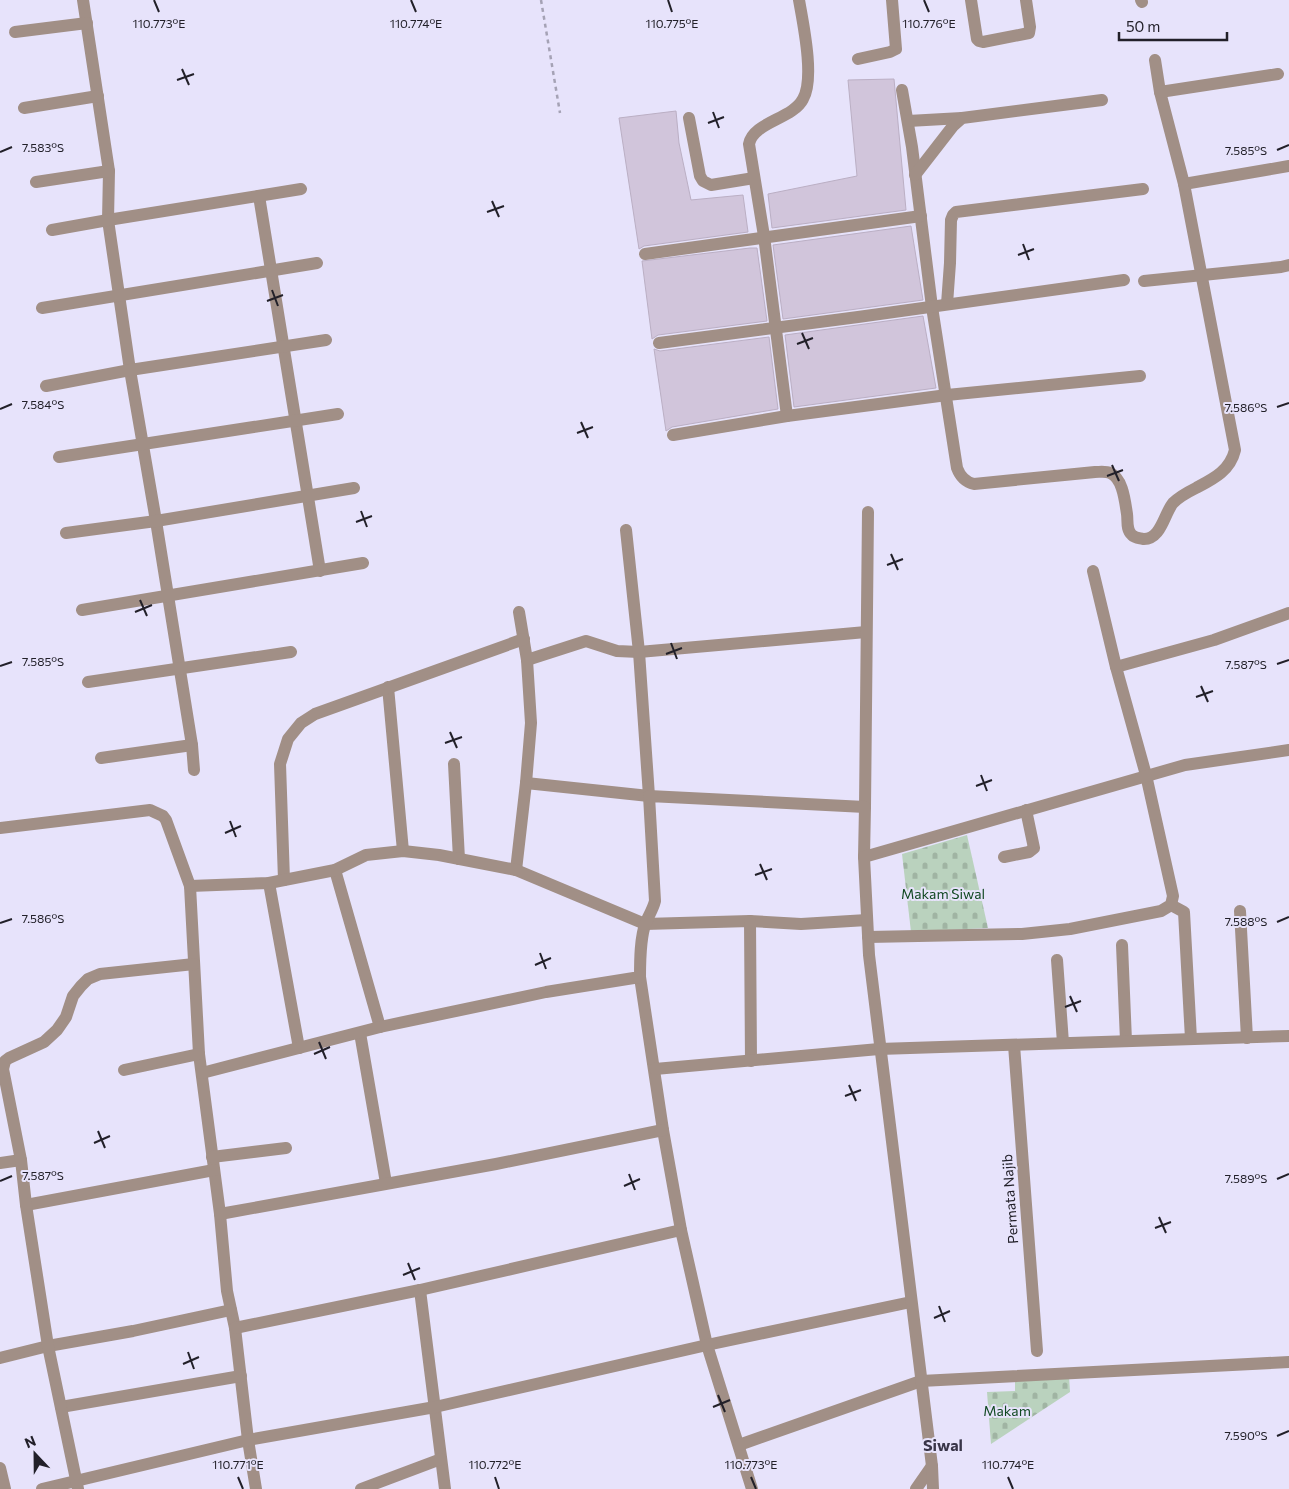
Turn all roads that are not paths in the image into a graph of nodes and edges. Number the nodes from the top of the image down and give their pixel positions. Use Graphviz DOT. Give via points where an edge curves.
graph roads {
  1 [pos="83,0"];
  2 [pos="799,0"];
  3 [pos="892,0"];
  4 [pos="971,0"];
  5 [pos="1026,0"];
  6 [pos="86,23"];
  7 [pos="16,32"];
  8 [pos="858,59"];
  9 [pos="1155,60"];
  10 [pos="1278,74"];
  11 [pos="902,90"];
  12 [pos="1160,92"];
  13 [pos="98,96"];
  14 [pos="1102,100"];
  15 [pos="24,108"];
  16 [pos="689,118"];
  17 [pos="962,118"];
  18 [pos="908,121"];
  19 [pos="1289,166"];
  20 [pos="109,172"];
  21 [pos="915,175"];
  22 [pos="754,178"];
  23 [pos="36,182"];
  24 [pos="1184,184"];
  25 [pos="301,189"];
  26 [pos="1143,189"];
  27 [pos="259,196"];
  28 [pos="921,216"];
  29 [pos="108,220"];
  30 [pos="52,230"];
  31 [pos="764,236"];
  32 [pos="646,254"];
  33 [pos="317,263"];
  34 [pos="1289,265"];
  35 [pos="271,270"];
  36 [pos="1202,275"];
  37 [pos="1124,280"];
  38 [pos="1144,281"];
  39 [pos="119,294"];
  40 [pos="947,304"];
  41 [pos="932,307"];
  42 [pos="42,308"];
  43 [pos="776,327"];
  44 [pos="326,340"];
  45 [pos="659,343"];
  46 [pos="283,346"];
  47 [pos="130,370"];
  48 [pos="1140,376"];
  49 [pos="46,386"];
  50 [pos="947,395"];
  51 [pos="338,414"];
  52 [pos="787,416"];
  53 [pos="295,421"];
  54 [pos="673,436"];
  55 [pos="144,445"];
  56 [pos="59,457"];
  57 [pos="354,488"];
  58 [pos="307,496"];
  59 [pos="868,512"];
  60 [pos="156,521"];
  61 [pos="626,530"];
  62 [pos="66,533"];
  63 [pos="362,563"];
  64 [pos="320,571"];
  65 [pos="1093,571"];
  66 [pos="167,596"];
  67 [pos="82,610"];
  68 [pos="519,612"];
  69 [pos="1289,613"];
  70 [pos="866,632"];
  71 [pos="524,639"];
  72 [pos="291,652"];
  73 [pos="639,652"];
  74 [pos="527,660"];
  75 [pos="1116,667"];
  76 [pos="179,668"];
  77 [pos="88,682"];
  78 [pos="388,687"];
  79 [pos="192,746"];
  80 [pos="1289,750"];
  81 [pos="101,758"];
  82 [pos="454,764"];
  83 [pos="194,770"];
  84 [pos="1146,775"];
  85 [pos="526,782"];
  86 [pos="649,796"];
  87 [pos="865,806"];
  88 [pos="1026,810"];
  89 [pos="0,828"];
  90 [pos="403,851"];
  91 [pos="864,857"];
  92 [pos="1004,857"];
  93 [pos="459,859"];
  94 [pos="334,870"];
  95 [pos="516,870"];
  96 [pos="284,880"];
  97 [pos="188,882"];
  98 [pos="270,883"];
  99 [pos="1171,905"];
  100 [pos="1240,911"];
  101 [pos="866,920"];
  102 [pos="750,921"];
  103 [pos="645,924"];
  104 [pos="868,937"];
  105 [pos="1122,945"];
  106 [pos="1057,960"];
  107 [pos="194,964"];
  108 [pos="640,977"];
  109 [pos="380,1027"];
  110 [pos="360,1033"];
  111 [pos="1289,1036"];
  112 [pos="1247,1038"];
  113 [pos="1191,1040"];
  114 [pos="1126,1041"];
  115 [pos="1063,1043"];
  116 [pos="1014,1045"];
  117 [pos="299,1048"];
  118 [pos="879,1049"];
  119 [pos="199,1054"];
  120 [pos="751,1061"];
  121 [pos="655,1069"];
  122 [pos="124,1070"];
  123 [pos="202,1073"];
  124 [pos="3,1081"];
  125 [pos="663,1130"];
  126 [pos="286,1148"];
  127 [pos="212,1157"];
  128 [pos="21,1160"];
  129 [pos="0,1163"];
  130 [pos="214,1170"];
  131 [pos="386,1183"];
  132 [pos="26,1204"];
  133 [pos="220,1214"];
  134 [pos="681,1230"];
  135 [pos="420,1290"];
  136 [pos="911,1302"];
  137 [pos="231,1310"];
  138 [pos="235,1328"];
  139 [pos="48,1346"];
  140 [pos="707,1346"];
  141 [pos="1037,1351"];
  142 [pos="0,1358"];
  143 [pos="1289,1362"];
  144 [pos="241,1376"];
  145 [pos="921,1381"];
  146 [pos="61,1407"];
  147 [pos="435,1407"];
  148 [pos="248,1440"];
  149 [pos="739,1445"];
  150 [pos="441,1459"];
  151 [pos="932,1466"];
  152 [pos="0,1468"];
  153 [pos="77,1485"];
  154 [pos="4,1489"];
  155 [pos="42,1489"];
  156 [pos="256,1489"];
  157 [pos="361,1489"];
  158 [pos="445,1489"];
  159 [pos="752,1489"];
  160 [pos="916,1489"];
  161 [pos="933,1489"];
  1 -- 6 [label="street"];
  2 -- 22 [label="street" via="807,59 805,97 796,107 751,136 749,150"];
  3 -- 8 [label="street" via="896,49"];
  4 -- 5 [label="street" via="977,39 983,42 1029,33"];
  6 -- 7 [label="street"];
  6 -- 13 [label="street"];
  9 -- 12 [label="street"];
  10 -- 12 [label="street"];
  11 -- 18 [label="street"];
  12 -- 24 [label="street"];
  13 -- 15 [label="street"];
  13 -- 20 [label="street"];
  14 -- 17 [label="street"];
  16 -- 22 [label="street" via="700,176 704,182 711,185"];
  17 -- 18 [label="street"];
  17 -- 21 [label="street"];
  18 -- 21 [label="street"];
  19 -- 24 [label="street"];
  20 -- 23 [label="street"];
  20 -- 29 [label="street"];
  21 -- 28 [label="street"];
  22 -- 31 [label="street"];
  24 -- 36 [label="street"];
  25 -- 27 [label="street"];
  26 -- 40 [label="street" via="956,212 951,220"];
  27 -- 29 [label="street"];
  27 -- 35 [label="street"];
  28 -- 31 [label="street"];
  28 -- 41 [label="street"];
  29 -- 30 [label="street"];
  29 -- 39 [label="street"];
  31 -- 32 [label="street"];
  31 -- 43 [label="street"];
  33 -- 35 [label="street"];
  34 -- 36 [label="street"];
  35 -- 39 [label="street"];
  35 -- 46 [label="street"];
  36 -- 38 [label="street"];
  36 -- 50 [label="street" via="1234,443 1233,457 1226,469 1213,480 1172,504 1155,535 1147,539 1131,534 1122,491 1116,477 1106,472 969,483 957,468"];
  37 -- 40 [label="street"];
  39 -- 42 [label="street"];
  39 -- 47 [label="street"];
  40 -- 41 [label="street"];
  41 -- 43 [label="street"];
  41 -- 50 [label="street"];
  43 -- 45 [label="street"];
  43 -- 52 [label="street"];
  44 -- 46 [label="street"];
  46 -- 47 [label="street"];
  46 -- 53 [label="street"];
  47 -- 49 [label="street"];
  47 -- 55 [label="street"];
  48 -- 50 [label="street"];
  50 -- 52 [label="street"];
  51 -- 53 [label="street"];
  52 -- 54 [label="street"];
  53 -- 55 [label="street"];
  53 -- 58 [label="street"];
  55 -- 56 [label="street"];
  55 -- 60 [label="street"];
  57 -- 58 [label="street"];
  58 -- 60 [label="street"];
  58 -- 64 [label="street"];
  59 -- 70 [label="street"];
  60 -- 62 [label="street"];
  60 -- 66 [label="street"];
  61 -- 73 [label="street"];
  63 -- 64 [label="street"];
  64 -- 66 [label="street"];
  65 -- 75 [label="street"];
  66 -- 67 [label="street"];
  66 -- 76 [label="street"];
  68 -- 71 [label="street"];
  69 -- 75 [label="street" via="1214,640"];
  70 -- 73 [label="street"];
  70 -- 87 [label="street"];
  71 -- 74 [label="street"];
  71 -- 78 [label="street"];
  72 -- 76 [label="street"];
  73 -- 74 [label="street" via="617,651 586,641"];
  73 -- 86 [label="street"];
  74 -- 85 [label="street" via="531,723"];
  75 -- 84 [label="street"];
  76 -- 77 [label="street"];
  76 -- 79 [label="street"];
  78 -- 90 [label="street"];
  78 -- 96 [label="street" via="308,717 288,738 279,772"];
  79 -- 81 [label="street"];
  79 -- 83 [label="street"];
  80 -- 84 [label="street"];
  82 -- 93 [label="street"];
  84 -- 88 [label="street"];
  84 -- 99 [label="street" via="1173,896"];
  85 -- 86 [label="street"];
  85 -- 95 [label="street"];
  86 -- 87 [label="street"];
  86 -- 103 [label="street" via="655,901"];
  87 -- 91 [label="street"];
  88 -- 91 [label="street"];
  88 -- 92 [label="street" via="1034,848"];
  89 -- 97 [label="street" via="150,810 166,820"];
  90 -- 93 [label="street"];
  90 -- 94 [label="street" via="366,854"];
  91 -- 101 [label="street"];
  93 -- 95 [label="street"];
  94 -- 96 [label="street"];
  94 -- 109 [label="street"];
  95 -- 103 [label="street"];
  96 -- 98 [label="street"];
  97 -- 98 [label="street"];
  97 -- 107 [label="street"];
  98 -- 117 [label="street"];
  99 -- 104 [label="street" via="1161,911 1070,929 1013,934"];
  99 -- 113 [label="street" via="1184,912"];
  100 -- 112 [label="street"];
  101 -- 102 [label="street" via="801,924"];
  101 -- 104 [label="street"];
  102 -- 103 [label="street"];
  102 -- 120 [label="street"];
  103 -- 108 [label="street"];
  104 -- 118 [label="street"];
  105 -- 114 [label="street"];
  106 -- 115 [label="street"];
  107 -- 119 [label="street"];
  107 -- 124 [label="street" via="100,974 88,979 74,996 57,1030 44,1042 5,1061"];
  108 -- 109 [label="street" via="546,992"];
  108 -- 121 [label="street"];
  109 -- 110 [label="street"];
  110 -- 117 [label="street"];
  110 -- 131 [label="street"];
  111 -- 112 [label="street"];
  112 -- 113 [label="street"];
  113 -- 114 [label="street"];
  114 -- 115 [label="street"];
  115 -- 116 [label="street"];
  116 -- 118 [label="street"];
  116 -- 141 [label="street, Permata Najib"];
  117 -- 123 [label="street"];
  118 -- 120 [label="street"];
  118 -- 136 [label="street"];
  119 -- 122 [label="street"];
  119 -- 123 [label="street"];
  120 -- 121 [label="street"];
  121 -- 125 [label="street"];
  123 -- 127 [label="street"];
  124 -- 128 [label="street"];
  125 -- 131 [label="street"];
  125 -- 134 [label="street"];
  126 -- 127 [label="street"];
  127 -- 130 [label="street"];
  128 -- 129 [label="street"];
  128 -- 132 [label="street"];
  130 -- 132 [label="street"];
  130 -- 133 [label="street"];
  131 -- 133 [label="street"];
  132 -- 139 [label="street"];
  133 -- 137 [label="street"];
  134 -- 135 [label="street"];
  134 -- 140 [label="street"];
  135 -- 138 [label="street"];
  135 -- 147 [label="street"];
  136 -- 140 [label="street"];
  136 -- 145 [label="street"];
  137 -- 138 [label="street"];
  137 -- 139 [label="street"];
  138 -- 144 [label="street"];
  139 -- 142 [label="street"];
  139 -- 146 [label="street"];
  140 -- 147 [label="street"];
  140 -- 149 [label="street"];
  143 -- 145 [label="street"];
  144 -- 146 [label="street"];
  144 -- 148 [label="street"];
  145 -- 149 [label="street"];
  145 -- 151 [label="street"];
  146 -- 153 [label="street"];
  147 -- 148 [label="street"];
  147 -- 150 [label="street"];
  148 -- 153 [label="street"];
  148 -- 156 [label="street"];
  149 -- 159 [label="street"];
  150 -- 157 [label="street"];
  150 -- 158 [label="street"];
  151 -- 160 [label="street"];
  151 -- 161 [label="street"];
  152 -- 154 [label="street"];
  153 -- 155 [label="street"];
}
